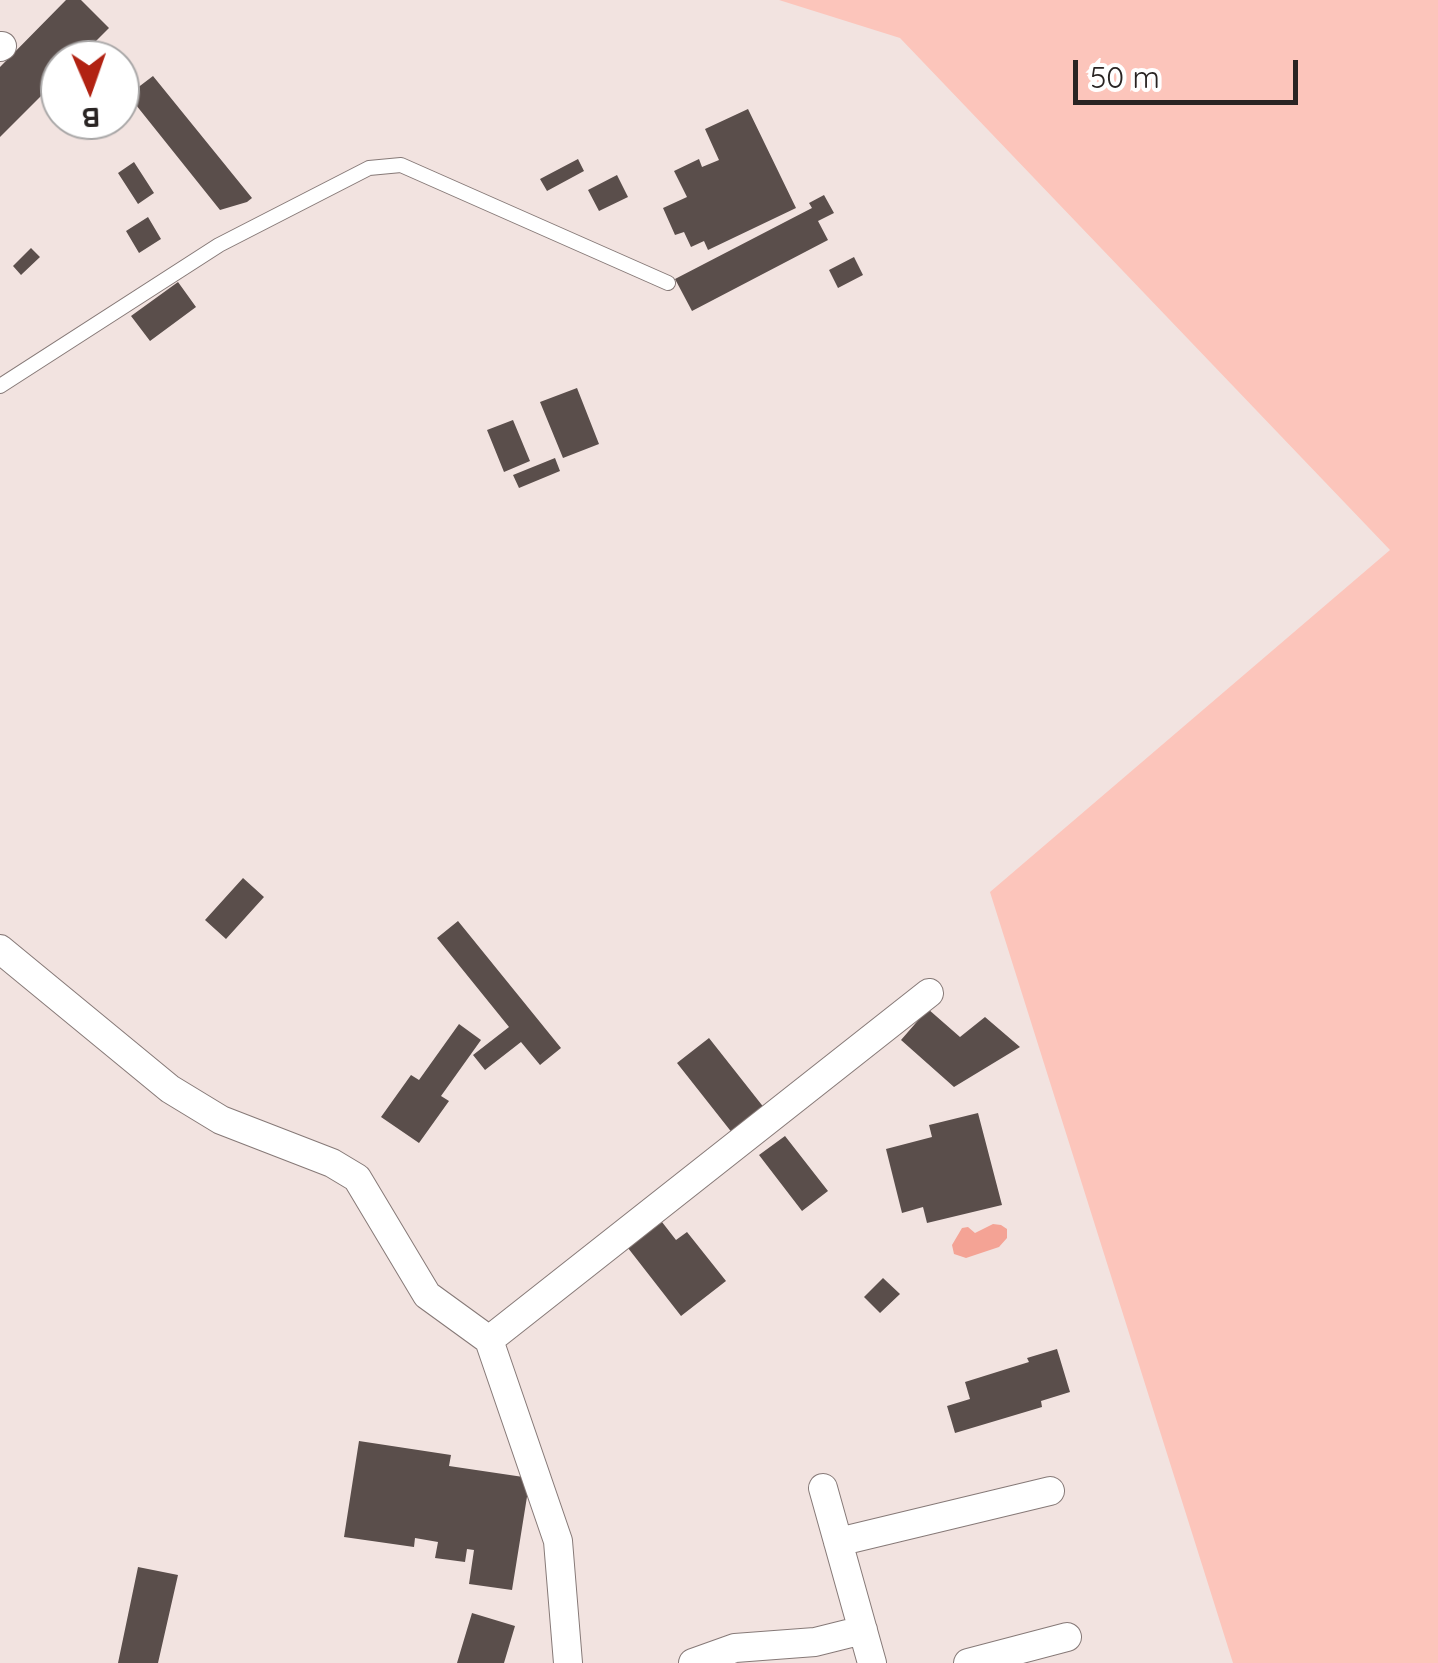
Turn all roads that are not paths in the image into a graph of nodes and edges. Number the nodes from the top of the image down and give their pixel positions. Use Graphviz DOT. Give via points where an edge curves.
graph roads {
  1 [pos="668,283"];
  2 [pos="0,386"];
  3 [pos="0,949"];
  4 [pos="930,993"];
  5 [pos="489,1340"];
  6 [pos="823,1488"];
  7 [pos="1050,1491"];
  8 [pos="838,1542"];
  9 [pos="863,1630"];
  10 [pos="1067,1637"];
  11 [pos="568,1663"];
  12 [pos="692,1663"];
  13 [pos="872,1663"];
  14 [pos="968,1663"];
  1 -- 2 [label="lane" via="401,165 370,168 219,245"];
  3 -- 5 [label="street" via="170,1089 221,1120 357,1178 428,1295"];
  4 -- 5 [label="street"];
  5 -- 11 [label="street" via="558,1542"];
  6 -- 8 [label="street"];
  7 -- 8 [label="street"];
  8 -- 9 [label="street"];
  9 -- 12 [label="street" via="815,1642 736,1648"];
  9 -- 13 [label="street"];
  10 -- 14 [label="street"];
}
